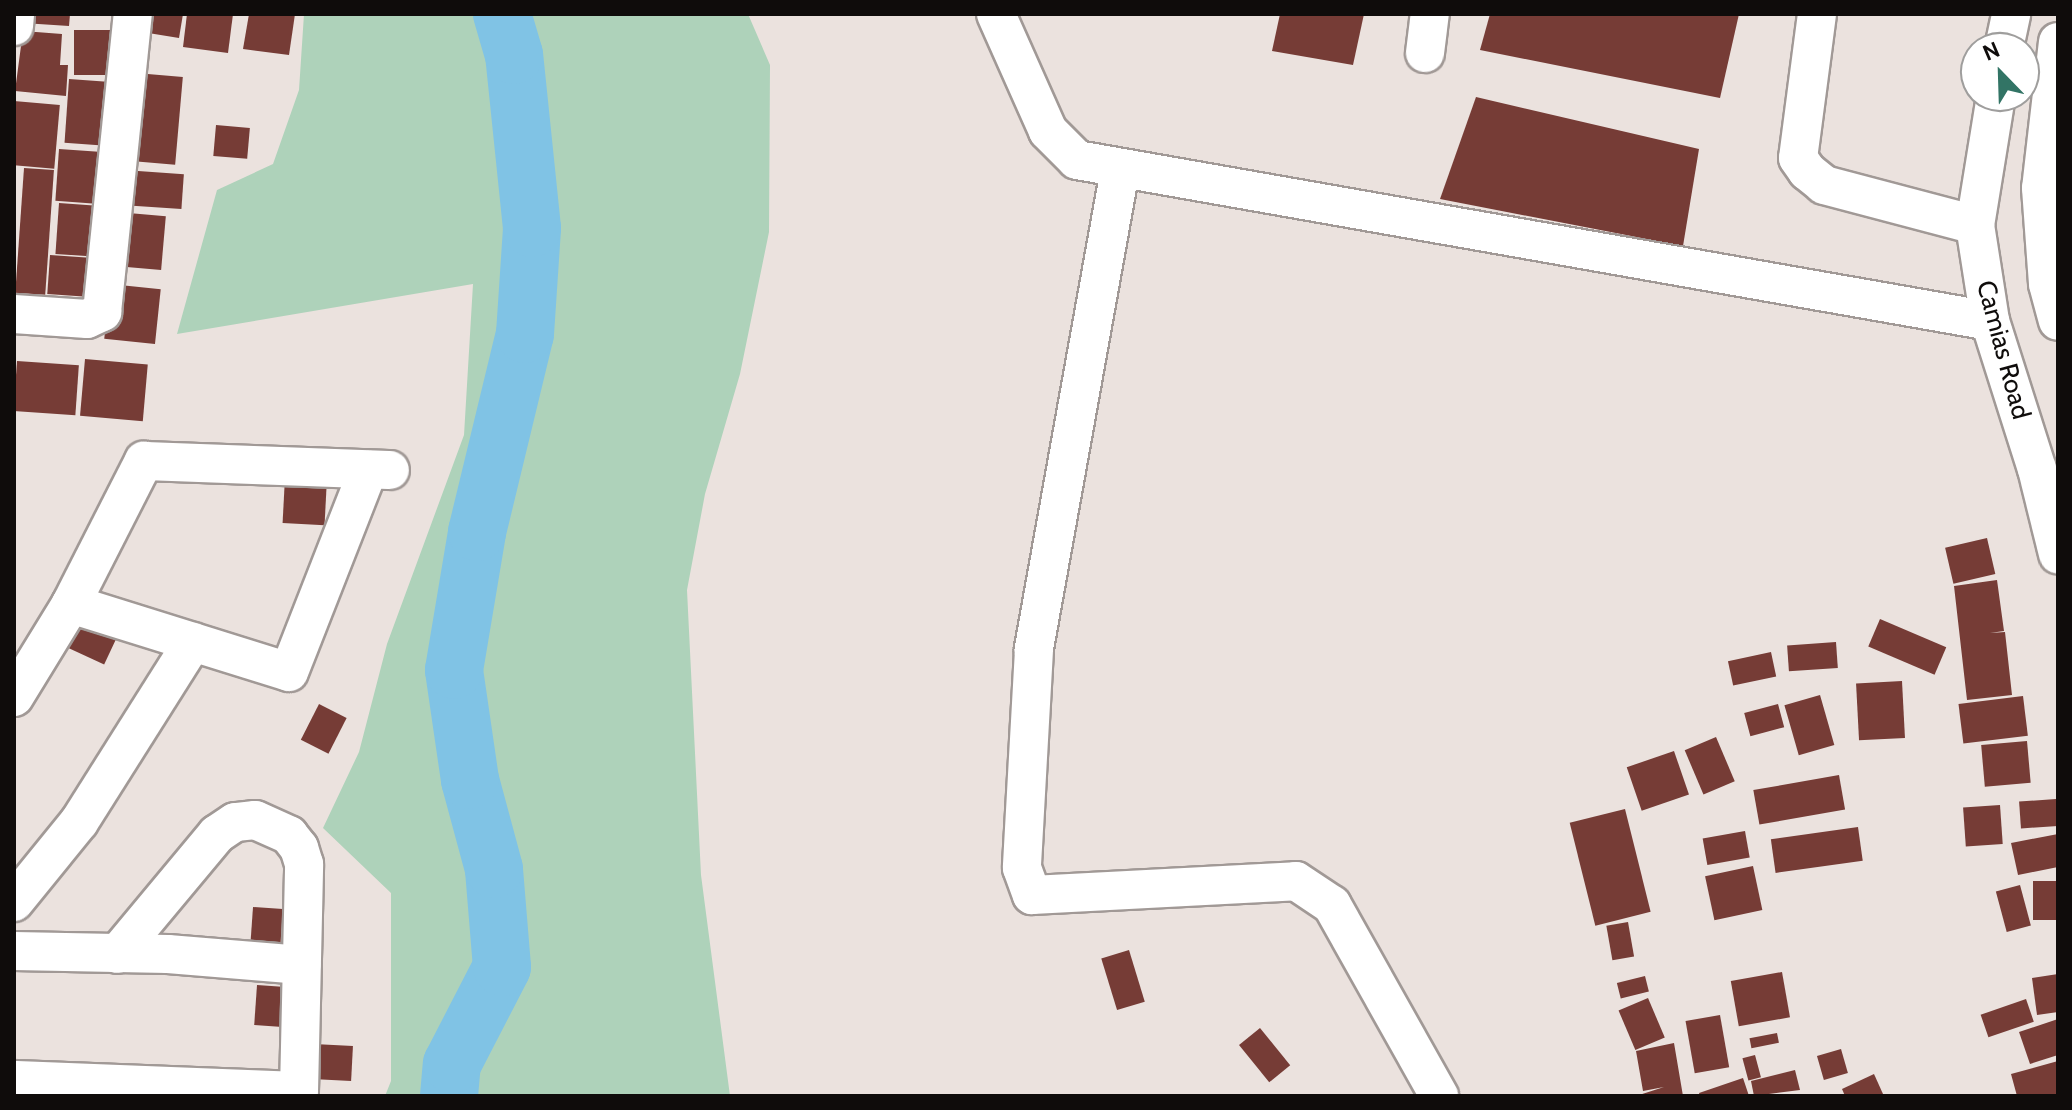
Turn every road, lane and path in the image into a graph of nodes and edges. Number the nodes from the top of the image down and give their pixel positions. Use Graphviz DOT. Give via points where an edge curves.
graph roads {
  1 [pos="15,14"];
  2 [pos="133,14"];
  3 [pos="996,14"];
  4 [pos="1430,14"];
  5 [pos="1817,14"];
  6 [pos="14,26"];
  7 [pos="1425,53"];
  8 [pos="2045,58"];
  9 [pos="1993,112"];
  10 [pos="1120,170"];
  11 [pos="1975,225"];
  12 [pos="14,314"];
  13 [pos="1990,321"];
  14 [pos="2058,321"];
  15 [pos="2058,554"];
  16 [pos="71,604"];
  17 [pos="193,642"];
  18 [pos="14,697"];
  19 [pos="14,902"];
  20 [pos="14,951"];
  21 [pos="117,954"];
  22 [pos="302,965"];
  23 [pos="14,1080"];
  24 [pos="1439,1096"];
  1 -- 6 [label="street"];
  2 -- 12 [label="street" via="102,312 87,319"];
  3 -- 10 [label="street" via="1048,131 1077,160"];
  4 -- 7 [label="street"];
  5 -- 11 [label="street" via="1798,158 1807,171 1824,185"];
  8 -- 14 [label="street" via="2041,188 2048,284"];
  9 -- 11 [label="street, Camias Road"];
  10 -- 13 [label="street"];
  10 -- 24 [label="street" via="1034,650 1022,868 1032,895 1296,881 1332,905"];
  11 -- 13 [label="street, Camias Road"];
  13 -- 15 [label="street, Camias Road"];
  16 -- 17 [label="street"];
  16 -- 17 [label="street" via="144,461 379,470 289,672"];
  16 -- 18 [label="street"];
  17 -- 19 [label="street" via="79,822"];
  20 -- 21 [label="street"];
  21 -- 22 [label="street"];
  21 -- 22 [label="street" via="217,834 235,822 255,820 289,835 301,856"];
  22 -- 23 [label="street" via="299,1091"];
}
